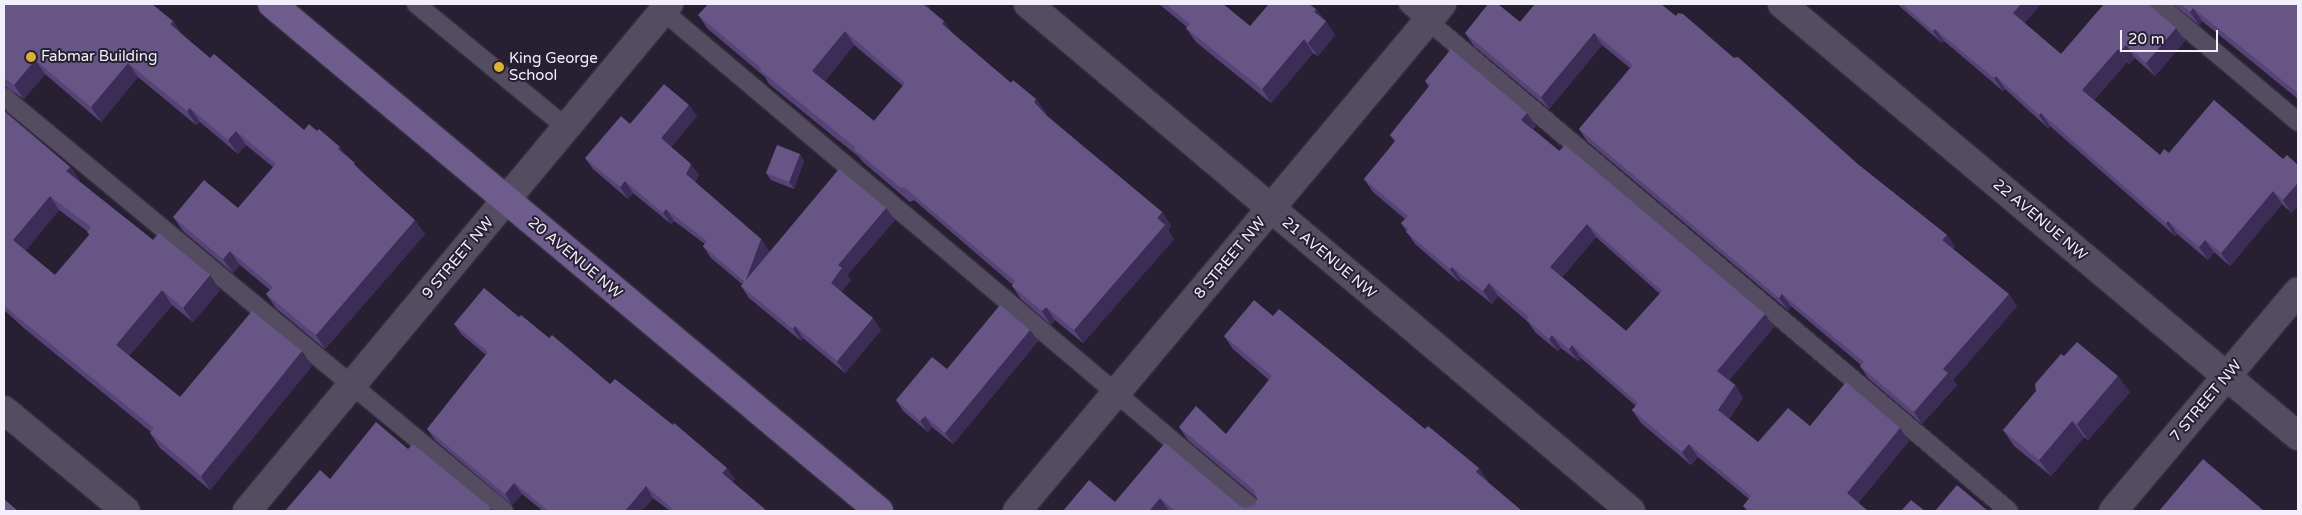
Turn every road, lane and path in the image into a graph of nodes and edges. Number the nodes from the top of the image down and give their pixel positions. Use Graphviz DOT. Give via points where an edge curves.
graph roads {
  1 [pos="272,4"];
  2 [pos="416,4"];
  3 [pos="1028,4"];
  4 [pos="1782,4"];
  5 [pos="2158,4"];
  6 [pos="666,8"];
  7 [pos="1426,9"];
  8 [pos="4,97"];
  9 [pos="2298,122"];
  10 [pos="567,128"];
  11 [pos="506,200"];
  12 [pos="1270,210"];
  13 [pos="2298,291"];
  14 [pos="2227,376"];
  15 [pos="353,384"];
  16 [pos="1116,394"];
  17 [pos="4,410"];
  18 [pos="2298,436"];
  19 [pos="126,511"];
  20 [pos="247,511"];
  21 [pos="504,511"];
  22 [pos="878,511"];
  23 [pos="1018,511"];
  24 [pos="1256,511"];
  25 [pos="1631,511"];
  26 [pos="2009,511"];
  27 [pos="2113,511"];
  1 -- 11 [label="street, 20 AVENUE NW"];
  2 -- 10 [label="lane"];
  3 -- 12 [label="street, 21 AVENUE NW"];
  4 -- 14 [label="street, 22 AVENUE NW"];
  5 -- 9 [label="lane"];
  6 -- 10 [label="street, 9 STREET NW"];
  6 -- 16 [label="lane"];
  7 -- 12 [label="street, 8 STREET NW"];
  7 -- 26 [label="lane"];
  8 -- 15 [label="lane"];
  10 -- 11 [label="street, 9 STREET NW"];
  11 -- 15 [label="street, 9 STREET NW"];
  11 -- 22 [label="street, 20 AVENUE NW"];
  12 -- 16 [label="street, 8 STREET NW"];
  12 -- 25 [label="street, 21 AVENUE NW"];
  13 -- 14 [label="street, 7 STREET NW"];
  14 -- 18 [label="street, 22 AVENUE NW"];
  14 -- 27 [label="street, 7 STREET NW"];
  15 -- 20 [label="street, 9 STREET NW"];
  15 -- 21 [label="lane"];
  16 -- 23 [label="street, 8 STREET NW"];
  16 -- 24 [label="lane"];
  17 -- 19 [label="street"];
}
